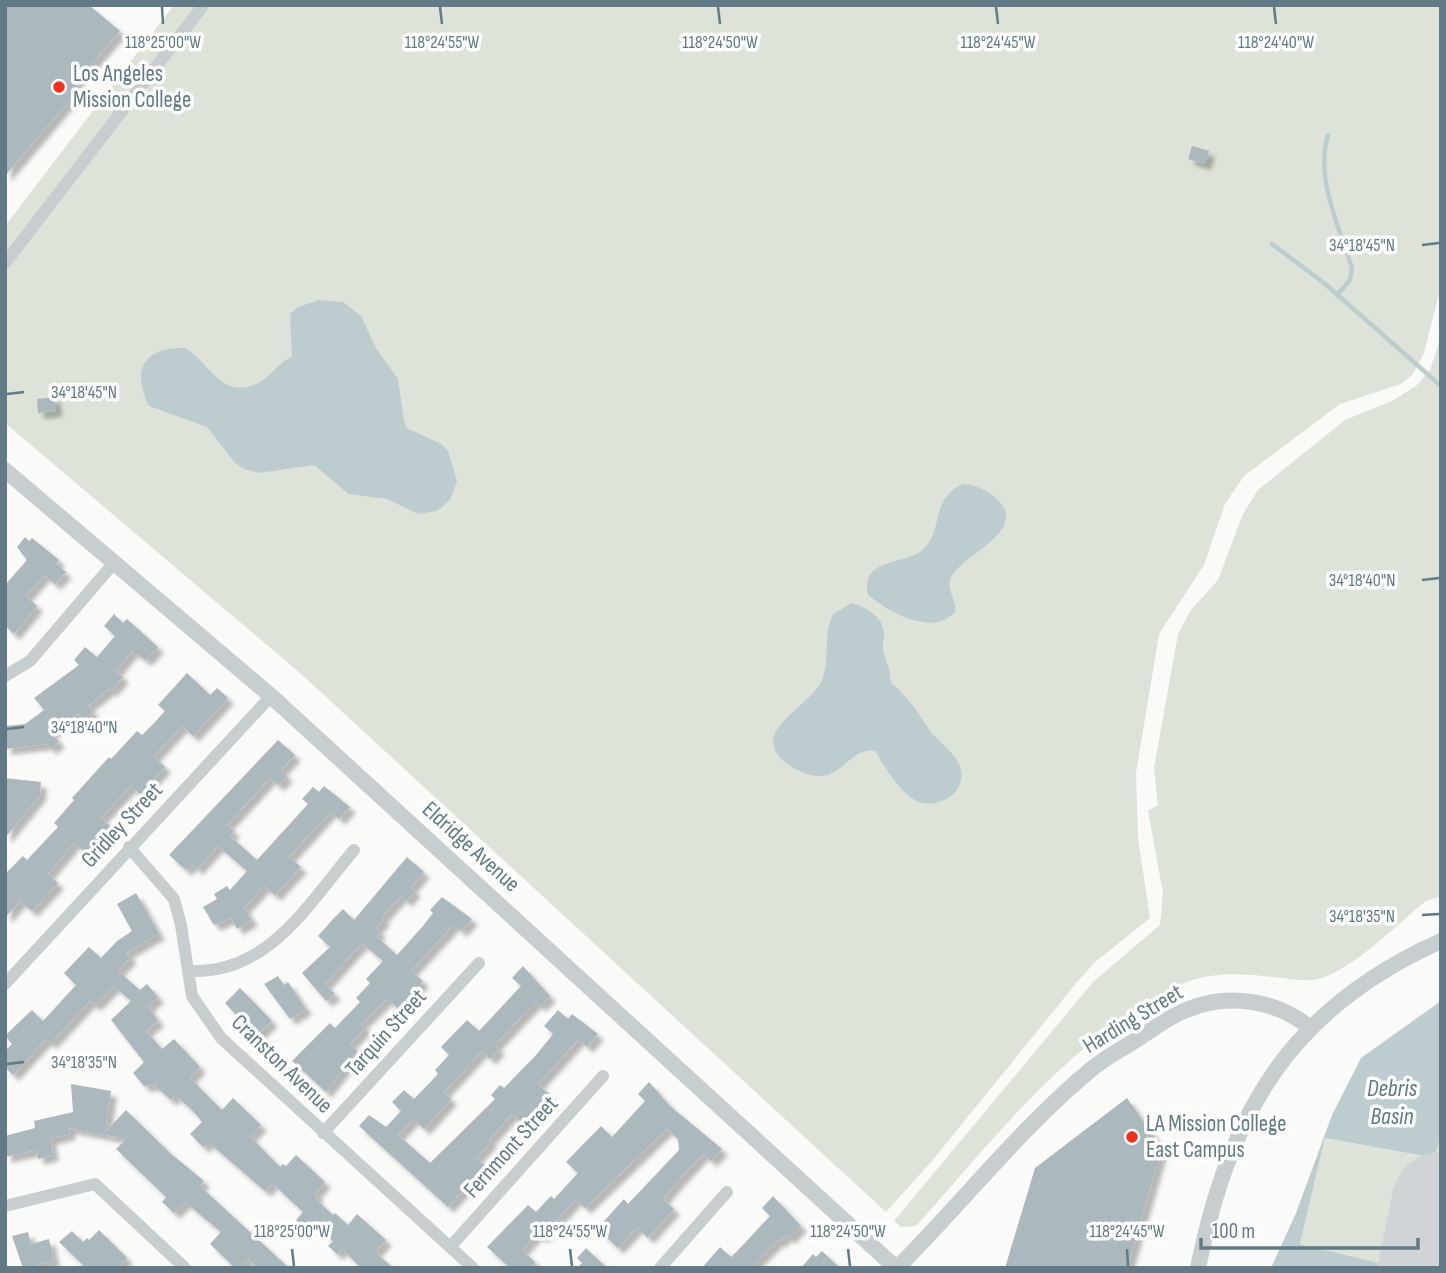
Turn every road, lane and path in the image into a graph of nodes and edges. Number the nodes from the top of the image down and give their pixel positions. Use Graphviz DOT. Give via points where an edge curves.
graph roads {
  1 [pos="202,7"];
  2 [pos="5,263"];
  3 [pos="5,470"];
  4 [pos="113,564"];
  5 [pos="5,676"];
  6 [pos="271,696"];
  7 [pos="130,847"];
  8 [pos="354,850"];
  9 [pos="1441,941"];
  10 [pos="479,963"];
  11 [pos="190,971"];
  12 [pos="5,984"];
  13 [pos="1308,1027"];
  14 [pos="603,1076"];
  15 [pos="323,1133"];
  16 [pos="727,1192"];
  17 [pos="5,1206"];
  18 [pos="451,1246"];
  19 [pos="185,1268"];
  20 [pos="473,1268"];
  21 [pos="660,1268"];
  22 [pos="897,1268"];
  23 [pos="1198,1268"];
  1 -- 2 [label="street"];
  3 -- 4 [label="street, Eldridge Avenue"];
  4 -- 5 [label="street" via="30,661"];
  4 -- 6 [label="street, Eldridge Avenue"];
  6 -- 7 [label="street, Gridley Street"];
  6 -- 22 [label="street, Eldridge Avenue"];
  7 -- 11 [label="street, Cranston Avenue" via="173,899"];
  7 -- 12 [label="street, Gridley Street"];
  8 -- 11 [label="street" via="282,935 260,953 212,972"];
  9 -- 13 [label="street" via="1382,971"];
  10 -- 15 [label="street, Tarquin Street"];
  11 -- 15 [label="street, Cranston Avenue" via="192,996 221,1038"];
  13 -- 22 [label="street, Harding Street" via="1284,1011 1232,1000 1205,1003 1175,1015 1095,1066"];
  13 -- 23 [label="street" via="1272,1074 1242,1125 1218,1184"];
  14 -- 18 [label="street, Fernmont Street"];
  15 -- 18 [label="street, Cranston Avenue"];
  16 -- 21 [label="street"];
  17 -- 19 [label="street" via="95,1184"];
  18 -- 20 [label="street, Cranston Avenue"];
}
